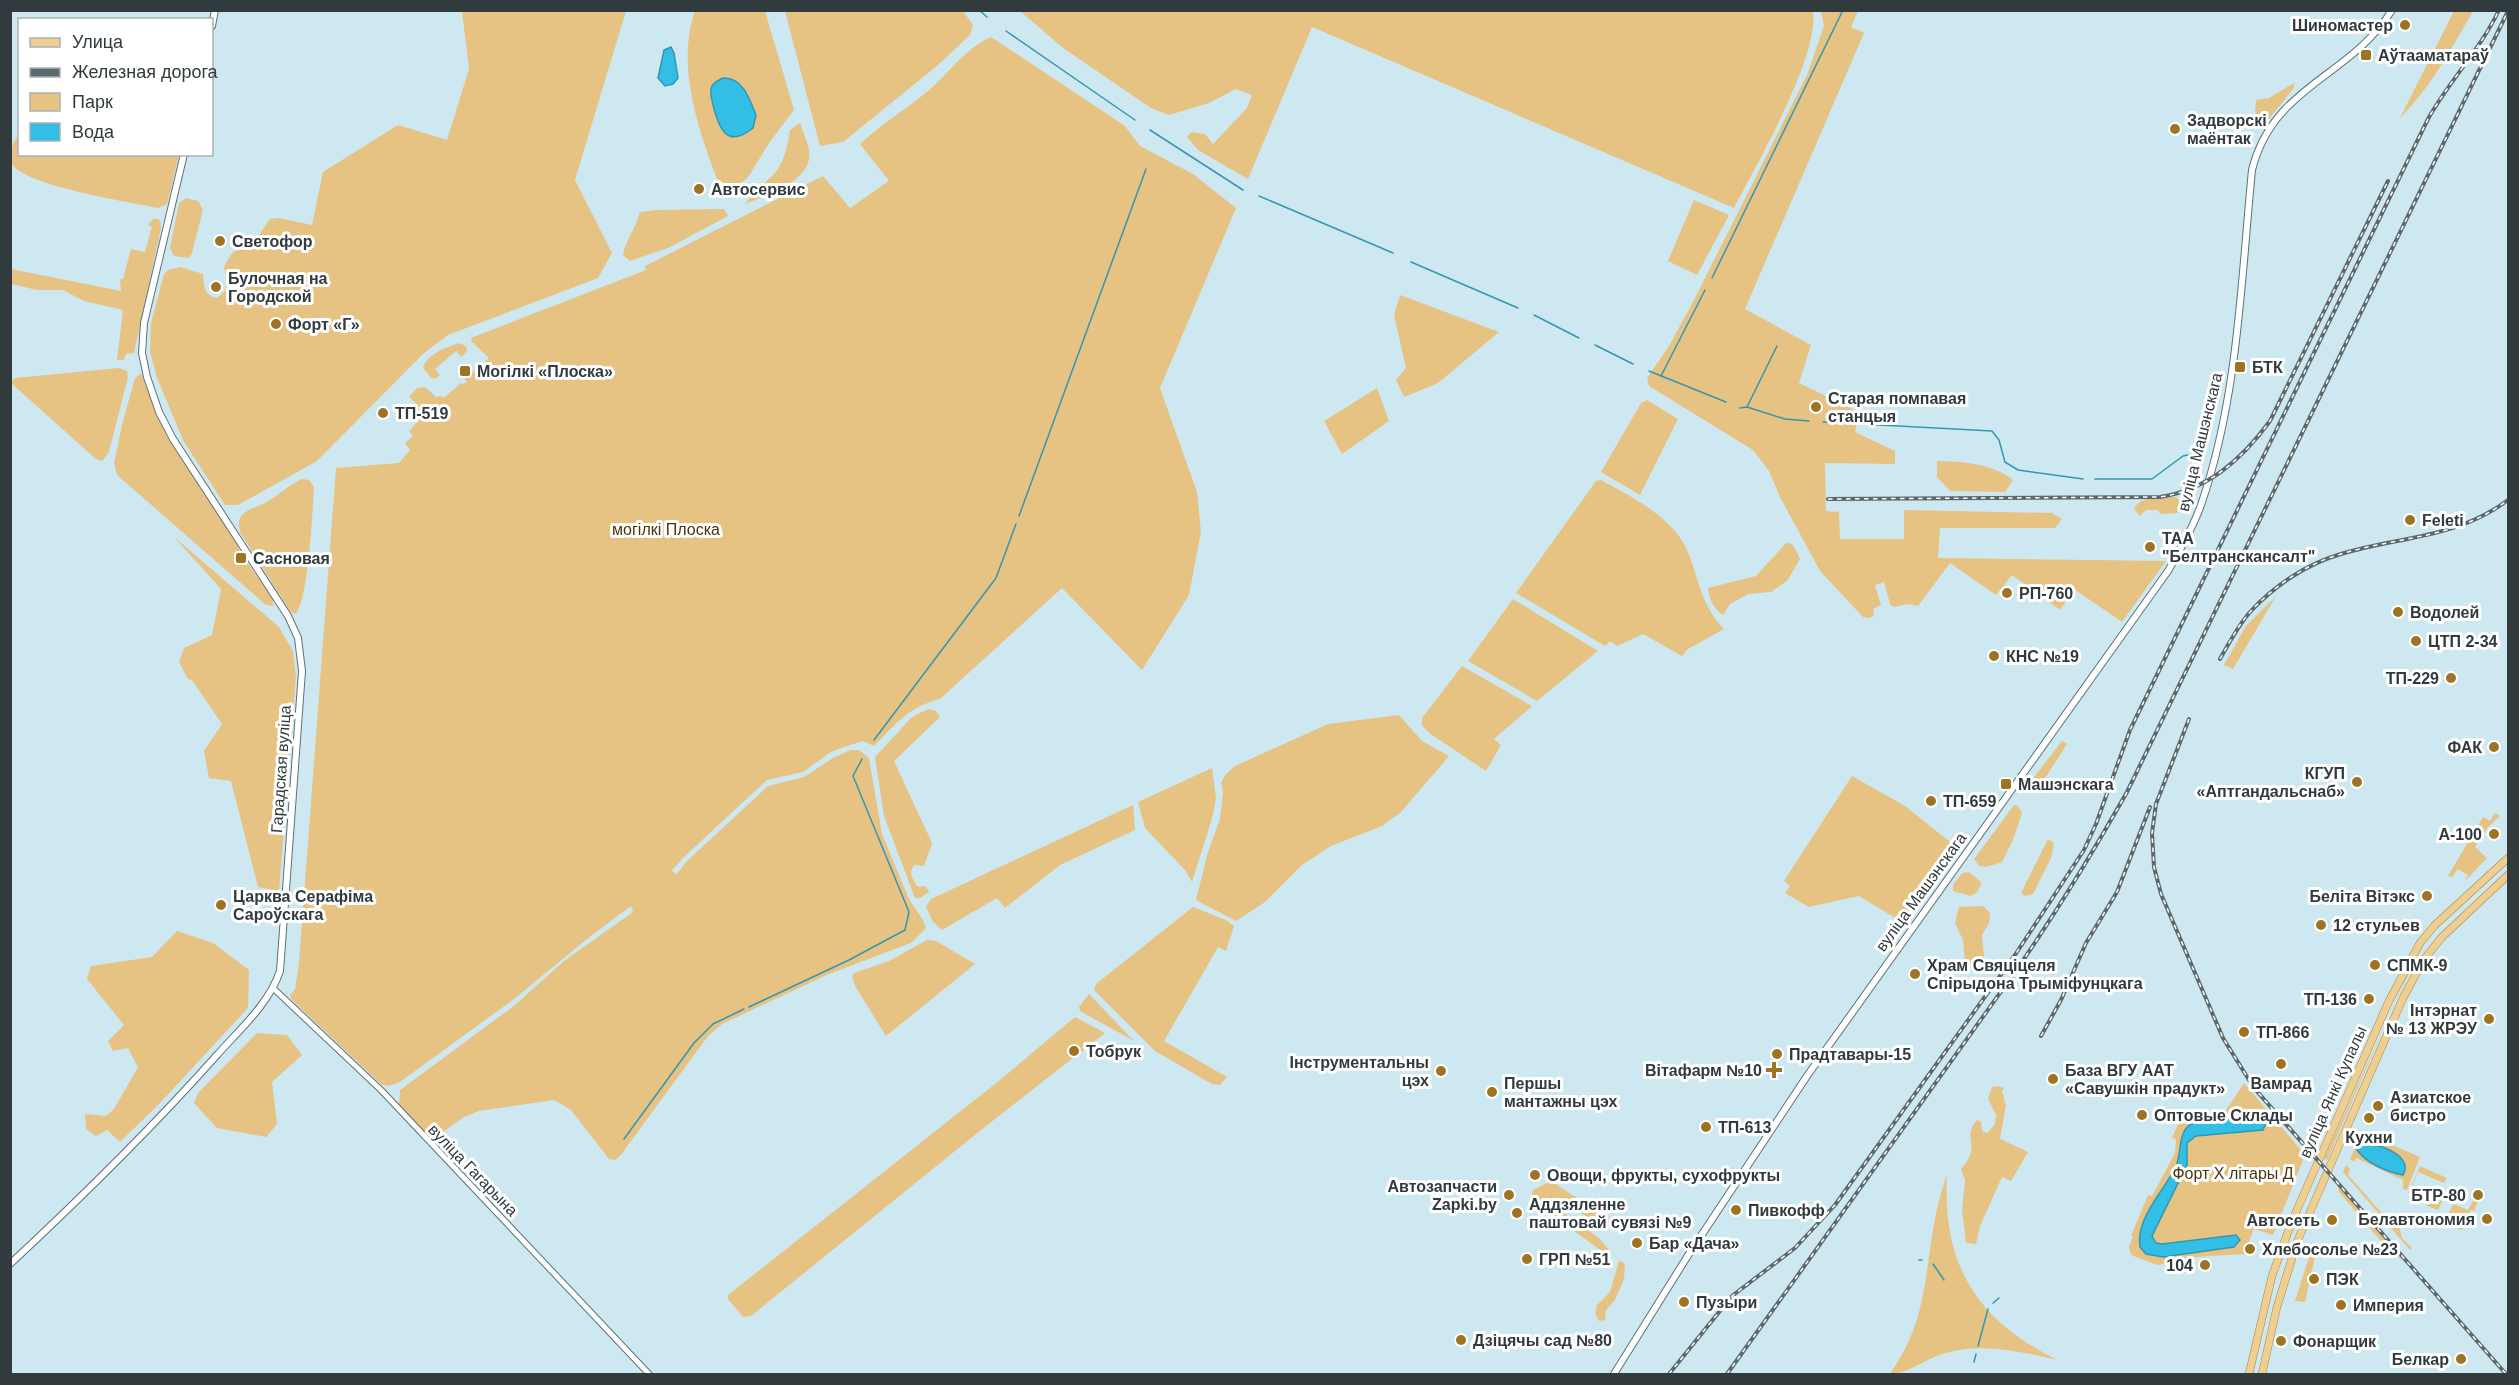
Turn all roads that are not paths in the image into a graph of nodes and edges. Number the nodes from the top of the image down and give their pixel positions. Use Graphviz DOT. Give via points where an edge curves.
graph roads {
  1 [pos="2392,10"];
  2 [pos="184,156"];
  3 [pos="2508,858"];
  4 [pos="2508,875"];
  5 [pos="2413,954"];
  6 [pos="2423,961"];
  7 [pos="273,988"];
  8 [pos="10,1264"];
  9 [pos="2272,1276"];
  10 [pos="2284,1280"];
  11 [pos="649,1374"];
  12 [pos="1614,1374"];
  13 [pos="2249,1374"];
  14 [pos="2262,1374"];
  1 -- 12 [label="main road, вуліца Машэнскага" via="2368,42 2300,93 2266,132 2252,170 2228,399 2201,506 2181,548 2154,592 1790,1101"];
  2 -- 7 [label="main road, Гарадская вуліца" via="144,323 142,353 147,377 169,432 282,605 298,638 302,671 281,963"];
  3 -- 5 [label="main road, вуліца Янкі Купалы" via="2435,925"];
  4 -- 6 [label="main road, вуліца Янкі Купалы" via="2455,924"];
  5 -- 6 [label="main road"];
  5 -- 9 [label="main road, вуліца Янкі Купалы" via="2376,1027 2300,1199"];
  6 -- 10 [label="main road, вуліца Янкі Купалы" via="2326,1170"];
  7 -- 8 [label="main road, Гарадская вуліца" via="185,1090 92,1187"];
  7 -- 11 [label="street, вуліца Гагарына" via="381,1090"];
  9 -- 10 [label="main road"];
  9 -- 13 [label="main road, вуліца Янкі Купалы"];
  10 -- 14 [label="main road, вуліца Янкі Купалы"];
}
